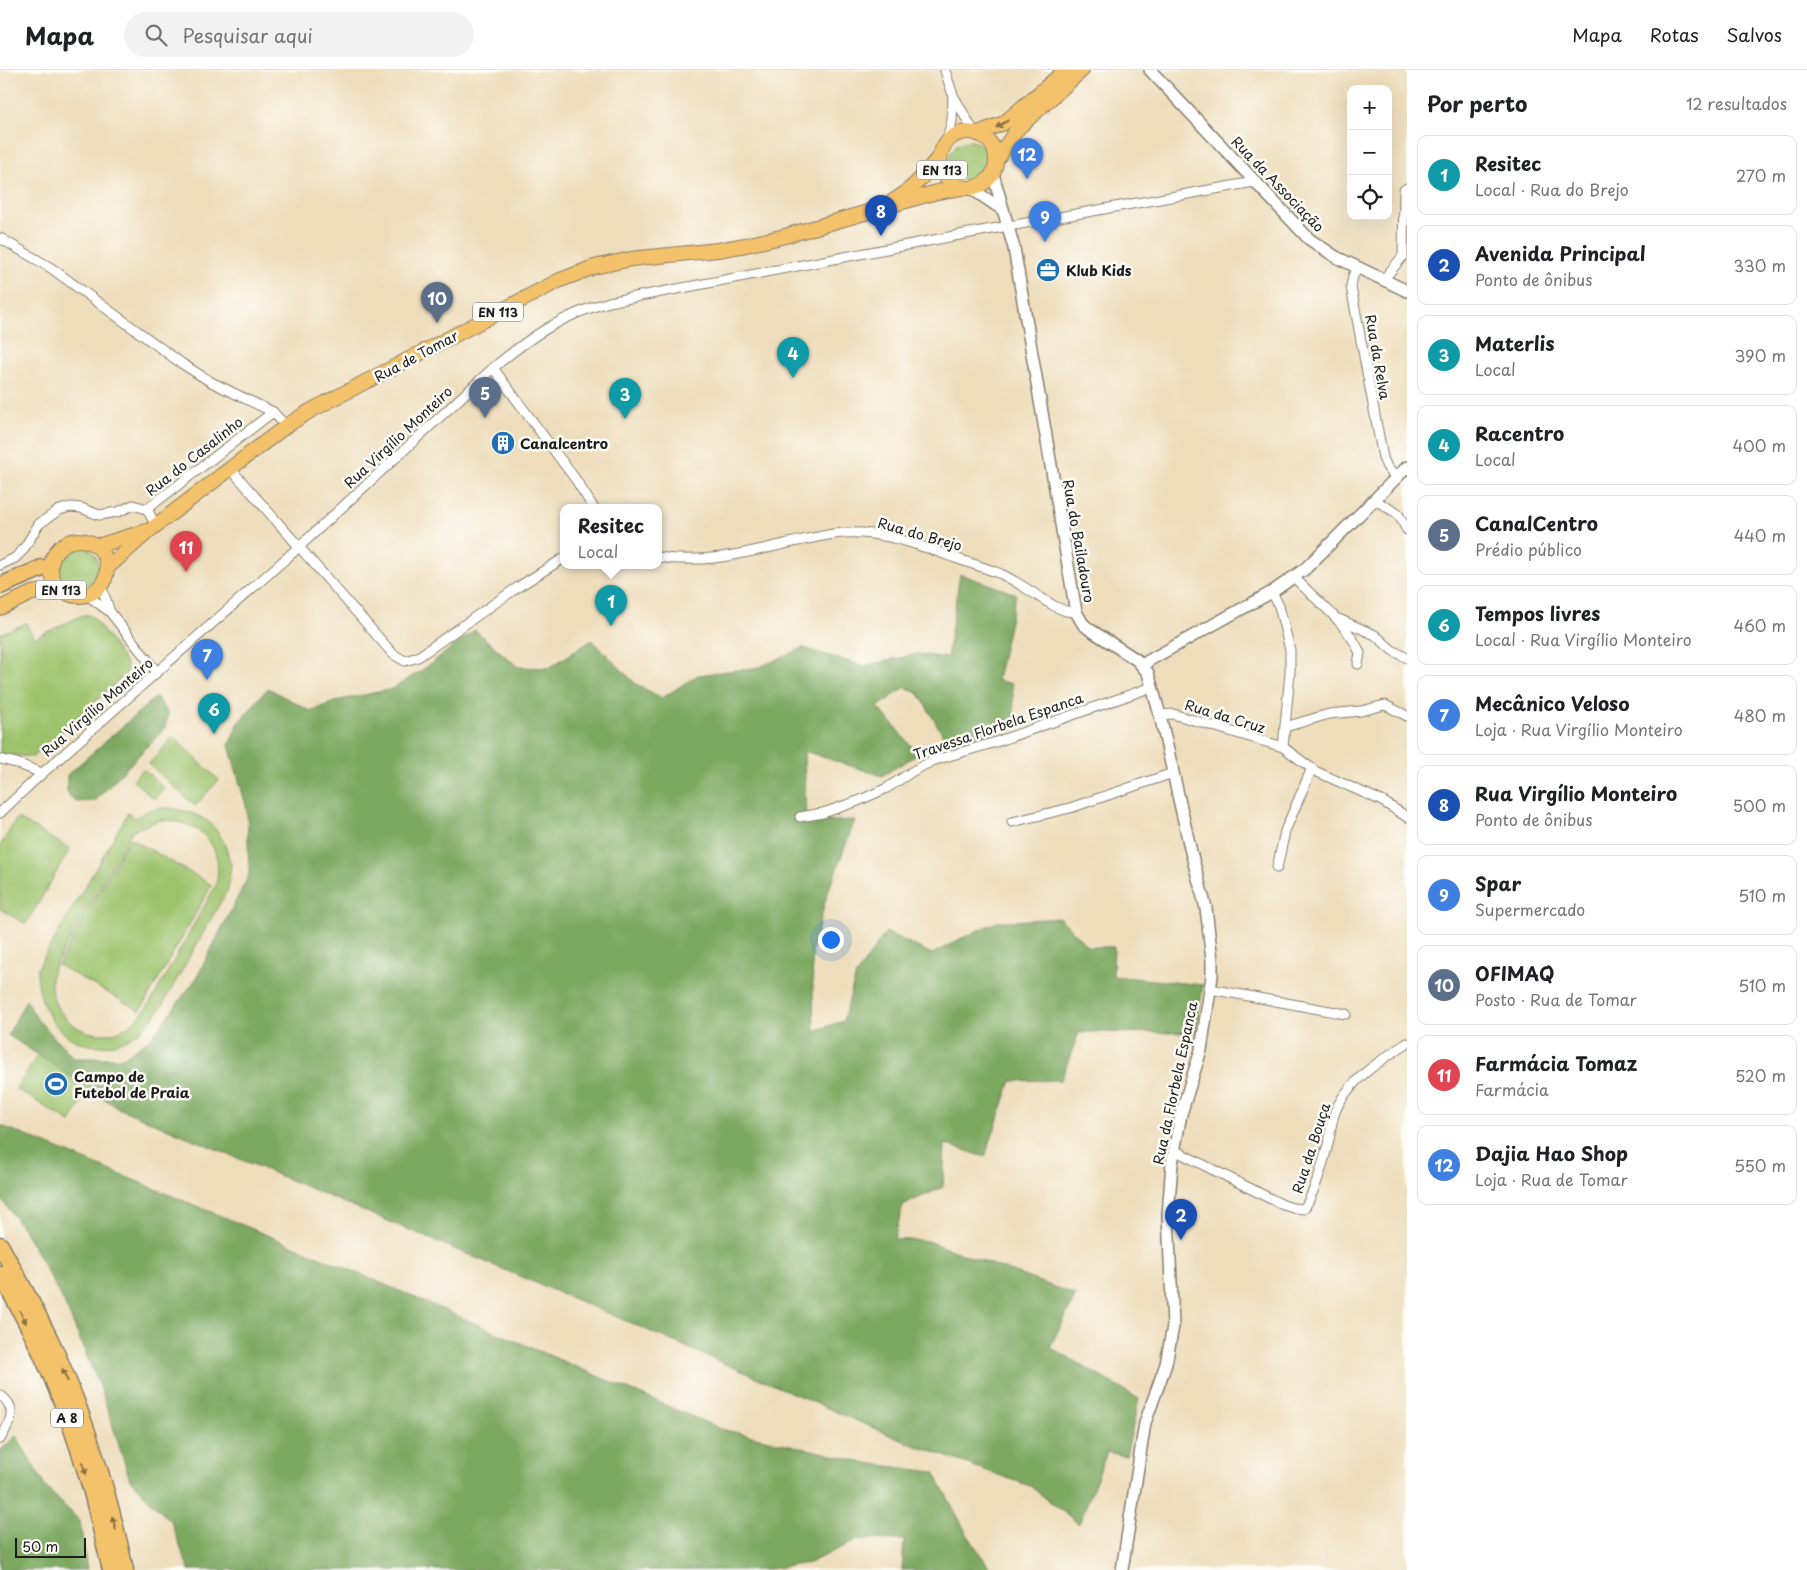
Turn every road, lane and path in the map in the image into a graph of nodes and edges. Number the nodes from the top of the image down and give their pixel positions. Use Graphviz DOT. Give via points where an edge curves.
graph roads {
  1 [pos="1066,70"];
  2 [pos="1082,70"];
  3 [pos="1150,70"];
  4 [pos="945,71"];
  5 [pos="953,96"];
  6 [pos="976,133"];
  7 [pos="943,149"];
  8 [pos="997,159"];
  9 [pos="993,174"];
  10 [pos="1254,182"];
  11 [pos="967,188"];
  12 [pos="1407,188"];
  13 [pos="886,205"];
  14 [pos="1003,210"];
  15 [pos="1009,226"];
  16 [pos="0,238"];
  17 [pos="1358,268"];
  18 [pos="1383,280"];
  19 [pos="1407,291"];
  20 [pos="493,368"];
  21 [pos="273,412"];
  22 [pos="286,426"];
  23 [pos="1407,467"];
  24 [pos="230,468"];
  25 [pos="1396,478"];
  26 [pos="1375,500"];
  27 [pos="592,504"];
  28 [pos="147,509"];
  29 [pos="153,528"];
  30 [pos="1407,530"];
  31 [pos="97,546"];
  32 [pos="299,547"];
  33 [pos="662,557"];
  34 [pos="560,561"];
  35 [pos="47,562"];
  36 [pos="0,565"];
  37 [pos="107,568"];
  38 [pos="1294,577"];
  39 [pos="101,585"];
  40 [pos="0,586"];
  41 [pos="60,589"];
  42 [pos="1272,592"];
  43 [pos="0,594"];
  44 [pos="87,595"];
  45 [pos="0,608"];
  46 [pos="110,612"];
  47 [pos="1076,612"];
  48 [pos="1334,617"];
  49 [pos="1407,658"];
  50 [pos="1358,664"];
  51 [pos="1143,666"];
  52 [pos="156,672"];
  53 [pos="1152,687"];
  54 [pos="1160,715"];
  55 [pos="1407,716"];
  56 [pos="1285,727"];
  57 [pos="1282,748"];
  58 [pos="0,760"];
  59 [pos="1312,768"];
  60 [pos="42,773"];
  61 [pos="1173,773"];
  62 [pos="0,813"];
  63 [pos="1407,817"];
  64 [pos="800,818"];
  65 [pos="1012,822"];
  66 [pos="1277,868"];
  67 [pos="1210,989"];
  68 [pos="1346,1014"];
  69 [pos="1407,1043"];
  70 [pos="1174,1150"];
  71 [pos="0,1245"];
  72 [pos="0,1274"];
  73 [pos="0,1395"];
  74 [pos="0,1439"];
  75 [pos="111,1570"];
  76 [pos="125,1570"];
  77 [pos="1122,1570"];
  1 -- 6 [label="main road, Rua de Tomar / EN 113, one-way" via="1004,123"];
  2 -- 8 [label="main road" via="1018,128"];
  3 -- 10 [label="street, Rua da Associação"];
  4 -- 5 [label="street"];
  5 -- 6 [label="street"];
  5 -- 7 [label="street" via="952,121"];
  6 -- 7 [label="main road, Rua de Tomar / EN 113" via="960,133"];
  6 -- 8 [label="main road" via="991,143"];
  7 -- 11 [label="main road, EN 113" via="940,163 946,179"];
  7 -- 13 [label="main road, Rua de Tomar / EN 113" via="917,183"];
  8 -- 9 [label="main road"];
  9 -- 11 [label="main road, Rua de Tomar / EN 113" via="984,184"];
  9 -- 14 [label="street, Rua do Bailadouro"];
  10 -- 15 [label="street, Rua Virgílio Monteiro"];
  10 -- 17 [label="street, Rua da Associação" via="1309,239 1324,251"];
  11 -- 13 [label="main road, Rua de Tomar / EN 113"];
  11 -- 14 [label="street"];
  12 -- 18 [label="street" via="1404,190 1403,256"];
  13 -- 22 [label="main road, Rua de Tomar / EN 113" via="746,245 631,258 594,267 535,292"];
  14 -- 15 [label="street, Rua do Bailadouro"];
  15 -- 20 [label="street, Rua Virgílio Monteiro" via="604,304 573,314 548,327"];
  15 -- 47 [label="street, Rua do Bailadouro"];
  16 -- 21 [label="street" via="51,268 181,363 211,382"];
  17 -- 18 [label="street, Rua da Associação"];
  17 -- 25 [label="street, Rua da Relva" via="1351,286 1383,458"];
  18 -- 19 [label="street, Rua da Associação"];
  20 -- 27 [label="street"];
  20 -- 32 [label="street, Rua Virgílio Monteiro"];
  21 -- 22 [label="street"];
  21 -- 28 [label="street, Rua do Casalinho"];
  22 -- 24 [label="main road, Rua de Tomar / EN 113"];
  23 -- 25 [label="street"];
  24 -- 29 [label="main road, Rua de Tomar / EN 113"];
  24 -- 32 [label="street"];
  25 -- 26 [label="street"];
  26 -- 30 [label="street" via="1398,514"];
  26 -- 38 [label="street"];
  28 -- 29 [label="street, Rua do Casalinho"];
  28 -- 36 [label="street" via="133,504 118,512 99,515 80,508 59,510 39,524 15,558"];
  29 -- 31 [label="main road, Rua de Tomar / EN 113"];
  29 -- 37 [label="main road, Rua de Tomar / EN 113"];
  31 -- 35 [label="main road, EN 113" via="81,539 72,540"];
  31 -- 37 [label="main road" via="106,559"];
  32 -- 34 [label="street" via="393,654 405,661 418,657"];
  32 -- 52 [label="street, Rua Virgílio Monteiro"];
  33 -- 47 [label="street, Rua do Brejo" via="722,558 834,534 876,534 922,546 1000,574 1056,608"];
  35 -- 40 [label="highway"];
  35 -- 41 [label="main road, EN 113"];
  35 -- 43 [label="main road, EN 113" via="23,582"];
  37 -- 39 [label="main road, Rua de Tomar / EN 113"];
  38 -- 42 [label="street"];
  38 -- 48 [label="street"];
  39 -- 44 [label="main road, EN 113"];
  39 -- 46 [label="street"];
  41 -- 44 [label="main road, EN 113" via="73,595"];
  41 -- 45 [label="main road, EN 113" via="32,593"];
  42 -- 51 [label="street"];
  42 -- 56 [label="street" via="1279,606 1290,650"];
  44 -- 46 [label="street"];
  46 -- 52 [label="street"];
  47 -- 51 [label="street, Rua do Bailadouro" via="1082,624"];
  48 -- 49 [label="street" via="1375,635"];
  48 -- 50 [label="street" via="1358,648"];
  51 -- 53 [label="street, Rua da Florbela Espanca"];
  52 -- 60 [label="street, Rua Virgílio Monteiro"];
  53 -- 54 [label="street, Rua da Florbela Espanca"];
  53 -- 64 [label="street, Travessa Florbela Espanca" via="932,761 858,801"];
  54 -- 57 [label="street, Rua da Cruz" via="1173,714"];
  54 -- 61 [label="street, Rua da Florbela Espanca"];
  55 -- 56 [label="street" via="1385,705 1329,714"];
  56 -- 57 [label="street"];
  57 -- 59 [label="street, Rua da Cruz"];
  58 -- 60 [label="street"];
  59 -- 63 [label="street, Rua da Cruz" via="1382,800"];
  59 -- 66 [label="street" via="1285,832"];
  60 -- 62 [label="street, Rua Virgílio Monteiro"];
  61 -- 65 [label="street" via="1070,808"];
  61 -- 67 [label="street, Rua da Florbela Espanca" via="1206,908 1212,960"];
  67 -- 68 [label="street"];
  67 -- 70 [label="street, Rua da Florbela Espanca" via="1201,1050"];
  69 -- 70 [label="street, Rua da Bouça" via="1350,1086 1336,1108 1313,1193 1304,1208 1283,1205"];
  70 -- 77 [label="street, Rua da Florbela Espanca" via="1168,1216 1173,1326 1166,1364 1145,1423"];
  76 -- 71 [label="highway, A 8, one-way" via="102,1480 72,1390"];
  72 -- 75 [label="highway, A 8, one-way" via="61,1400 90,1484"];
  73 -- 74 [label="street" via="11,1408 11,1421"];
}
